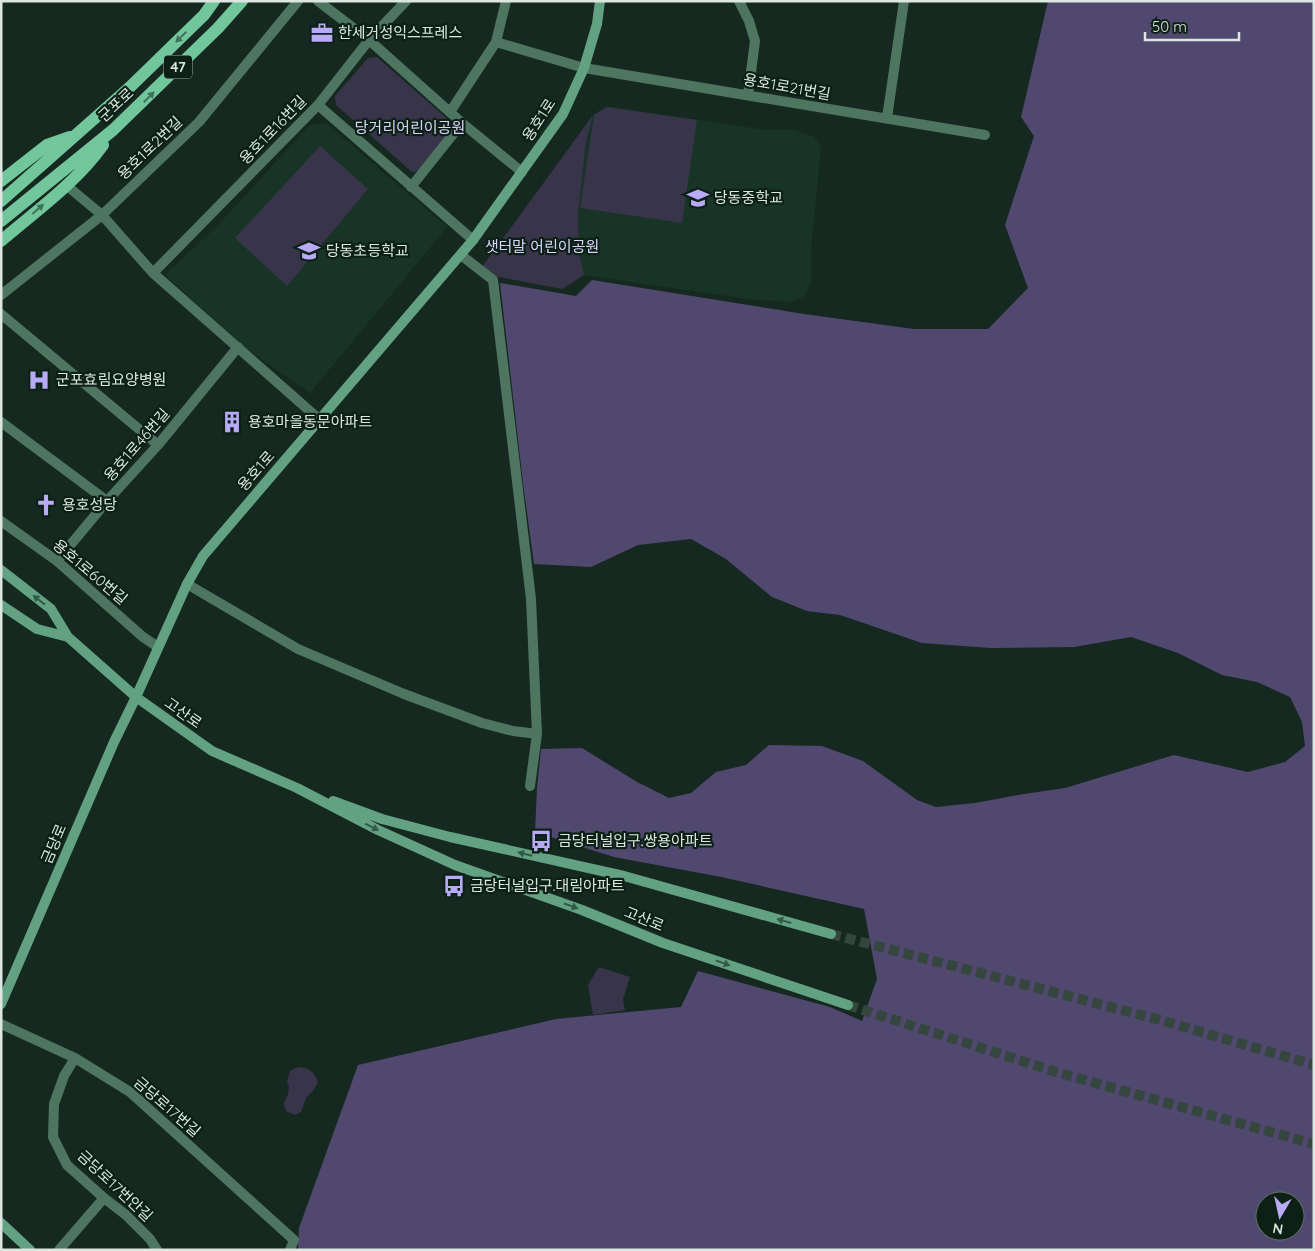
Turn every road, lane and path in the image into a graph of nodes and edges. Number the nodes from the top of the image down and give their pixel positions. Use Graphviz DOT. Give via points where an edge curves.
graph roads {
  1 [pos="214,1"];
  2 [pos="242,1"];
  3 [pos="298,1"];
  4 [pos="318,1"];
  5 [pos="406,1"];
  6 [pos="506,1"];
  7 [pos="600,1"];
  8 [pos="739,1"];
  9 [pos="904,1"];
  10 [pos="369,40"];
  11 [pos="496,42"];
  12 [pos="584,68"];
  13 [pos="748,95"];
  14 [pos="318,105"];
  15 [pos="450,112"];
  16 [pos="887,118"];
  17 [pos="462,122"];
  18 [pos="113,130"];
  19 [pos="77,134"];
  20 [pos="985,135"];
  21 [pos="522,172"];
  22 [pos="1,181"];
  23 [pos="66,185"];
  24 [pos="412,187"];
  25 [pos="1,201"];
  26 [pos="102,215"];
  27 [pos="1,221"];
  28 [pos="474,240"];
  29 [pos="1,241"];
  30 [pos="461,255"];
  31 [pos="153,273"];
  32 [pos="1,294"];
  33 [pos="1,314"];
  34 [pos="238,347"];
  35 [pos="320,420"];
  36 [pos="1,422"];
  37 [pos="158,445"];
  38 [pos="107,501"];
  39 [pos="1,521"];
  40 [pos="57,561"];
  41 [pos="1,570"];
  42 [pos="187,584"];
  43 [pos="1,605"];
  44 [pos="68,637"];
  45 [pos="158,647"];
  46 [pos="136,697"];
  47 [pos="537,734"];
  48 [pos="530,786"];
  49 [pos="297,788"];
  50 [pos="831,934"];
  51 [pos="1,1004"];
  52 [pos="848,1005"];
  53 [pos="1,1024"];
  54 [pos="75,1058"];
  55 [pos="104,1198"];
  56 [pos="1,1223"];
  57 [pos="292,1245"];
  58 [pos="30,1250"];
  59 [pos="59,1250"];
  60 [pos="157,1250"];
  1 -- 19 [label="main road, 군포로 / 47, one-way" via="129,88"];
  18 -- 2 [label="main road, 군포로 / 47, one-way"];
  3 -- 26 [label="street, 용호1로2번길" via="199,122"];
  4 -- 10 [label="street"];
  5 -- 10 [label="street, 용호1로16번길"];
  6 -- 11 [label="street"];
  7 -- 12 [label="street, 용호1로"];
  8 -- 13 [label="street" via="750,21 755,42"];
  9 -- 16 [label="street"];
  10 -- 14 [label="street, 용호1로16번길"];
  10 -- 15 [label="street"];
  11 -- 12 [label="street, 용호1로21번길"];
  11 -- 15 [label="street"];
  12 -- 13 [label="street, 용호1로21번길"];
  12 -- 21 [label="street, 용호1로" via="563,114"];
  13 -- 16 [label="street, 용호1로21번길"];
  14 -- 24 [label="street"];
  14 -- 31 [label="street, 용호1로16번길"];
  15 -- 17 [label="street"];
  16 -- 20 [label="street, 용호1로21번길"];
  17 -- 21 [label="street"];
  17 -- 24 [label="street"];
  18 -- 23 [label="main road" via="95,156"];
  18 -- 27 [label="main road, 군포로 / 47"];
  19 -- 22 [label="main road, 47" via="47,145"];
  19 -- 25 [label="main road, 군포로 / 47"];
  21 -- 28 [label="street, 용호1로"];
  23 -- 26 [label="street"];
  29 -- 23 [label="main road, one-way"];
  24 -- 28 [label="street"];
  26 -- 31 [label="street"];
  26 -- 32 [label="street, 용호1로2번길"];
  28 -- 30 [label="street, 용호1로"];
  30 -- 35 [label="street, 용호1로"];
  30 -- 47 [label="street" via="493,280 531,599"];
  31 -- 34 [label="street"];
  33 -- 37 [label="street"];
  34 -- 35 [label="street"];
  34 -- 37 [label="street, 용호1로46번길"];
  35 -- 42 [label="street, 용호1로" via="203,556"];
  36 -- 38 [label="street"];
  37 -- 38 [label="street, 용호1로46번길"];
  38 -- 40 [label="street, 용호1로46번길"];
  39 -- 40 [label="street, 용호1로60번길"];
  40 -- 45 [label="street, 용호1로60번길"];
  44 -- 41 [label="street, 고산로, one-way" via="51,609"];
  42 -- 45 [label="street, 용호1로"];
  42 -- 47 [label="street" via="298,649 482,723"];
  43 -- 44 [label="street, 고산로" via="37,629"];
  44 -- 46 [label="street, 고산로"];
  45 -- 46 [label="street, 용호1로"];
  46 -- 49 [label="street, 고산로" via="212,751"];
  46 -- 51 [label="street, 금당로"];
  47 -- 48 [label="street"];
  50 -- 49 [label="street, 고산로, one-way" via="624,876 433,833 382,819"];
  49 -- 52 [label="street, 고산로, one-way" via="455,865 663,943"];
  53 -- 54 [label="street, 금당로17번길"];
  54 -- 55 [label="street, 금당로17번안길" via="64,1076 54,1104 53,1137 67,1164"];
  54 -- 57 [label="street, 금당로17번길" via="130,1092"];
  55 -- 59 [label="street"];
  55 -- 60 [label="street, 금당로17번안길" via="126,1215"];
  56 -- 58 [label="street"];
}
